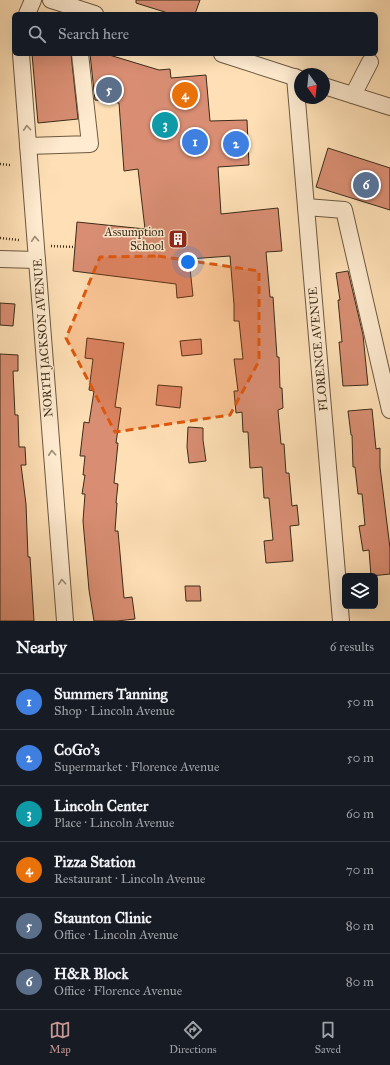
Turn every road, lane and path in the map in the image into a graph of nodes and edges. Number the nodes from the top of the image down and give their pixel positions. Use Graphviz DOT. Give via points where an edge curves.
graph roads {
  1 [pos="33,0"];
  2 [pos="51,0"];
  3 [pos="28,12"];
  4 [pos="85,12"];
  5 [pos="21,56"];
  6 [pos="80,56"];
  7 [pos="228,56"];
  8 [pos="370,62"];
  9 [pos="294,77"];
  10 [pos="330,88"];
  11 [pos="353,95"];
  12 [pos="299,104"];
  13 [pos="390,107"];
  14 [pos="28,146"];
  15 [pos="0,164"];
  16 [pos="10,165"];
  17 [pos="306,207"];
  18 [pos="64,247"];
  19 [pos="75,247"];
  20 [pos="0,259"];
  21 [pos="37,260"];
  22 [pos="390,410"];
  23 [pos="65,621"];
  24 [pos="341,621"];
  1 -- 3 [label="street"];
  2 -- 4 [label="street"];
  14 -- 5 [label="street, NORTH JACKSON AVENUE, one-way"];
  6 -- 14 [label="street" via="90,144"];
  7 -- 9 [label="street"];
  8 -- 11 [label="street"];
  10 -- 11 [label="street"];
  11 -- 13 [label="street"];
  12 -- 17 [label="street, FLORENCE AVENUE"];
  21 -- 14 [label="street, NORTH JACKSON AVENUE, one-way"];
  15 -- 16 [label="path"];
  17 -- 22 [label="street" via="344,210"];
  17 -- 24 [label="street, FLORENCE AVENUE"];
  18 -- 19 [label="path"];
  20 -- 21 [label="street"];
  23 -- 21 [label="street, NORTH JACKSON AVENUE, one-way"];
}
